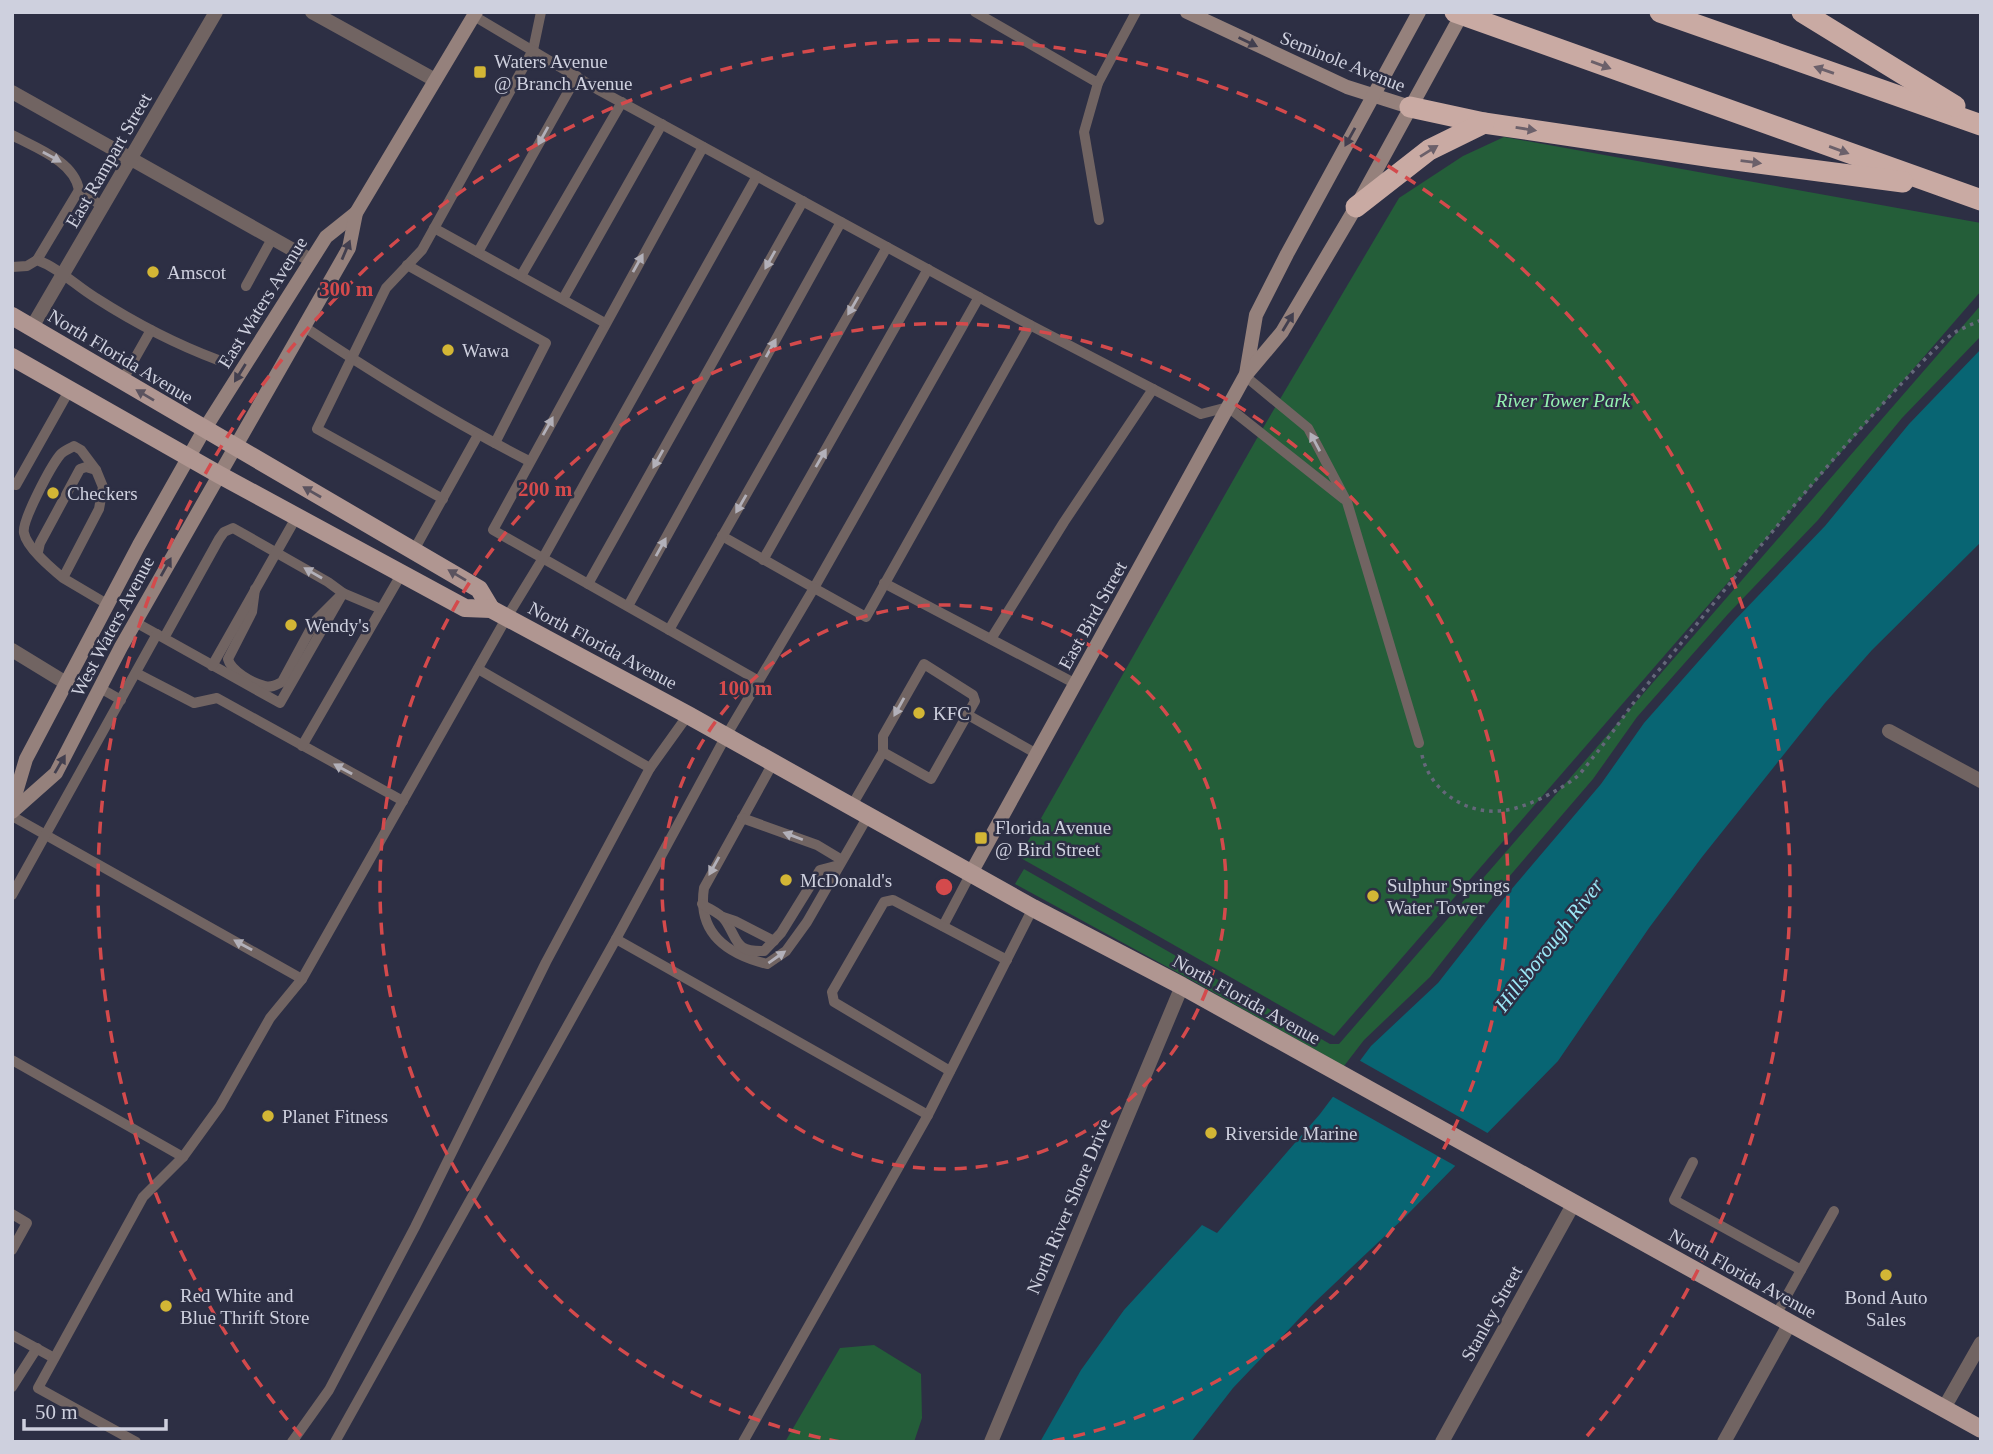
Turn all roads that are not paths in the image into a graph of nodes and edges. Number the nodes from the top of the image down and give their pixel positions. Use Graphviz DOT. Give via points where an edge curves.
graph roads {
  1 [pos="216,12"];
  2 [pos="312,12"];
  3 [pos="541,12"];
  4 [pos="975,12"];
  5 [pos="1136,12"];
  6 [pos="1187,12"];
  7 [pos="1419,12"];
  8 [pos="1455,12"];
  9 [pos="1463,12"];
  10 [pos="1660,12"];
  11 [pos="1802,12"];
  12 [pos="475,14"];
  13 [pos="533,50"];
  14 [pos="577,76"];
  15 [pos="435,80"];
  16 [pos="1098,83"];
  17 [pos="12,92"];
  18 [pos="1372,97"];
  19 [pos="622,102"];
  20 [pos="1410,107"];
  21 [pos="1483,122"];
  22 [pos="1981,123"];
  23 [pos="662,124"];
  24 [pos="12,135"];
  25 [pos="703,147"];
  26 [pos="131,159"];
  27 [pos="757,176"];
  28 [pos="1943,187"];
  29 [pos="79,190"];
  30 [pos="1981,200"];
  31 [pos="803,201"];
  32 [pos="103,207"];
  33 [pos="1356,207"];
  34 [pos="356,213"];
  35 [pos="1099,220"];
  36 [pos="841,222"];
  37 [pos="434,228"];
  38 [pos="273,237"];
  39 [pos="887,247"];
  40 [pos="478,252"];
  41 [pos="37,260"];
  42 [pos="311,260"];
  43 [pos="407,265"];
  44 [pos="12,267"];
  45 [pos="928,269"];
  46 [pos="62,275"];
  47 [pos="521,276"];
  48 [pos="246,286"];
  49 [pos="979,297"];
  50 [pos="563,299"];
  51 [pos="12,316"];
  52 [pos="605,323"];
  53 [pos="1030,325"];
  54 [pos="303,326"];
  55 [pos="32,327"];
  56 [pos="151,330"];
  57 [pos="353,359"];
  58 [pos="218,360"];
  59 [pos="14,362"];
  60 [pos="1245,376"];
  61 [pos="122,381"];
  62 [pos="70,389"];
  63 [pos="1153,389"];
  64 [pos="1228,407"];
  65 [pos="204,429"];
  66 [pos="478,435"];
  67 [pos="495,443"];
  68 [pos="233,447"];
  69 [pos="188,457"];
  70 [pos="529,461"];
  71 [pos="96,470"];
  72 [pos="218,474"];
  73 [pos="12,483"];
  74 [pos="443,499"];
  75 [pos="1347,502"];
  76 [pos="297,516"];
  77 [pos="722,537"];
  78 [pos="414,550"];
  79 [pos="38,552"];
  80 [pos="276,552"];
  81 [pos="543,558"];
  82 [pos="763,560"];
  83 [pos="402,573"];
  84 [pos="63,578"];
  85 [pos="884,583"];
  86 [pos="588,584"];
  87 [pos="814,588"];
  88 [pos="255,589"];
  89 [pos="343,593"];
  90 [pos="107,604"];
  91 [pos="628,606"];
  92 [pos="381,609"];
  93 [pos="499,613"];
  94 [pos="135,622"];
  95 [pos="669,629"];
  96 [pos="160,636"];
  97 [pos="991,639"];
  98 [pos="12,651"];
  99 [pos="212,666"];
  100 [pos="478,669"];
  101 [pos="136,673"];
  102 [pos="760,681"];
  103 [pos="66,683"];
  104 [pos="1076,684"];
  105 [pos="100,688"];
  106 [pos="121,700"];
  107 [pos="688,715"];
  108 [pos="968,715"];
  109 [pos="1889,731"];
  110 [pos="726,736"];
  111 [pos="1419,743"];
  112 [pos="302,746"];
  113 [pos="883,751"];
  114 [pos="1037,754"];
  115 [pos="773,763"];
  116 [pos="650,768"];
  117 [pos="1981,781"];
  118 [pos="403,802"];
  119 [pos="12,806"];
  120 [pos="851,807"];
  121 [pos="12,814"];
  122 [pos="868,816"];
  123 [pos="742,818"];
  124 [pos="47,834"];
  125 [pos="841,862"];
  126 [pos="971,873"];
  127 [pos="12,895"];
  128 [pos="702,904"];
  129 [pos="1033,908"];
  130 [pos="723,917"];
  131 [pos="943,926"];
  132 [pos="616,939"];
  133 [pos="774,941"];
  134 [pos="1007,960"];
  135 [pos="302,979"];
  136 [pos="1182,986"];
  137 [pos="12,1060"];
  138 [pos="950,1071"];
  139 [pos="928,1115"];
  140 [pos="184,1157"];
  141 [pos="1693,1162"];
  142 [pos="1574,1203"];
  143 [pos="1834,1211"];
  144 [pos="12,1214"];
  145 [pos="12,1250"];
  146 [pos="1801,1270"];
  147 [pos="1783,1319"];
  148 [pos="12,1335"];
  149 [pos="1981,1343"];
  150 [pos="37,1348"];
  151 [pos="54,1358"];
  152 [pos="12,1387"];
  153 [pos="1944,1408"];
  154 [pos="1981,1429"];
  155 [pos="136,1442"];
  156 [pos="292,1442"];
  157 [pos="335,1442"];
  158 [pos="743,1442"];
  159 [pos="990,1442"];
  160 [pos="1441,1442"];
  161 [pos="1724,1442"];
  1 -- 26 [label="street, East Rampart Street"];
  2 -- 15 [label="street"];
  3 -- 13 [label="lane"];
  4 -- 16 [label="lane"];
  5 -- 16 [label="lane"];
  6 -- 18 [label="main road, Seminole Avenue, one-way"];
  7 -- 18 [label="main road, East Bird Street"];
  8 -- 28 [label="highway, one-way"];
  9 -- 20 [label="main road, East Bird Street"];
  22 -- 10 [label="highway, one-way"];
  11 -- 22 [label="highway"];
  12 -- 13 [label="lane"];
  12 -- 15 [label="main road, East Waters Avenue"];
  13 -- 14 [label="lane"];
  13 -- 37 [label="lane"];
  14 -- 19 [label="lane"];
  14 -- 40 [label="lane, one-way"];
  15 -- 34 [label="main road, East Waters Avenue"];
  16 -- 35 [label="lane" via="1084,132"];
  17 -- 26 [label="street"];
  18 -- 20 [label="main road, Seminole Avenue"];
  18 -- 60 [label="main road, East Bird Street, one-way" via="1256,315"];
  19 -- 23 [label="lane"];
  19 -- 47 [label="lane"];
  20 -- 21 [label="highway"];
  20 -- 33 [label="main road, East Bird Street"];
  21 -- 28 [label="highway, one-way"];
  33 -- 21 [label="highway, one-way" via="1429,150"];
  23 -- 25 [label="lane"];
  23 -- 50 [label="lane"];
  24 -- 29 [label="lane, one-way" via="67,165"];
  25 -- 27 [label="lane"];
  52 -- 25 [label="lane, one-way"];
  26 -- 32 [label="street, East Rampart Street"];
  26 -- 38 [label="street"];
  27 -- 31 [label="lane"];
  27 -- 81 [label="lane"];
  28 -- 30 [label="highway"];
  29 -- 32 [label="lane"];
  29 -- 41 [label="lane"];
  31 -- 36 [label="lane"];
  31 -- 86 [label="lane, one-way"];
  32 -- 46 [label="street, East Rampart Street"];
  60 -- 33 [label="main road, East Bird Street, one-way" via="1282,332"];
  34 -- 42 [label="main road, East Waters Avenue" via="326,237"];
  54 -- 34 [label="main road, East Waters Avenue, one-way" via="349,248"];
  36 -- 39 [label="lane"];
  91 -- 36 [label="lane, one-way"];
  37 -- 40 [label="lane"];
  37 -- 43 [label="lane"];
  38 -- 42 [label="street"];
  38 -- 48 [label="lane"];
  39 -- 45 [label="lane"];
  39 -- 77 [label="lane, one-way"];
  40 -- 47 [label="lane"];
  41 -- 44 [label="lane"];
  41 -- 46 [label="lane"];
  42 -- 65 [label="main road, East Waters Avenue, one-way"];
  43 -- 57 [label="lane" via="386,288"];
  43 -- 67 [label="lane" via="546,343"];
  45 -- 49 [label="lane"];
  82 -- 45 [label="lane, one-way"];
  46 -- 55 [label="street, East Rampart Street"];
  46 -- 56 [label="lane"];
  47 -- 50 [label="lane"];
  49 -- 53 [label="lane"];
  49 -- 87 [label="lane"];
  50 -- 52 [label="lane"];
  51 -- 55 [label="main road, North Florida Avenue"];
  70 -- 52 [label="lane, one-way"];
  53 -- 63 [label="lane"];
  53 -- 85 [label="lane"];
  54 -- 57 [label="lane"];
  54 -- 68 [label="main road, East Waters Avenue"];
  55 -- 61 [label="main road, North Florida Avenue"];
  56 -- 58 [label="lane"];
  56 -- 61 [label="lane"];
  57 -- 66 [label="lane"];
  57 -- 74 [label="lane" via="317,429"];
  59 -- 62 [label="main road, North Florida Avenue"];
  60 -- 64 [label="main road, East Bird Street"];
  75 -- 60 [label="lane, one-way" via="1308,428"];
  65 -- 61 [label="main road, North Florida Avenue, one-way"];
  62 -- 69 [label="main road, North Florida Avenue"];
  62 -- 73 [label="lane" via="16,485"];
  63 -- 64 [label="lane" via="1201,414"];
  63 -- 97 [label="lane"];
  64 -- 75 [label="lane"];
  64 -- 104 [label="main road, East Bird Street"];
  65 -- 68 [label="main road, North Florida Avenue"];
  65 -- 69 [label="main road, East Waters Avenue"];
  66 -- 67 [label="lane"];
  66 -- 74 [label="lane"];
  67 -- 70 [label="lane"];
  68 -- 72 [label="main road, West Waters Avenue"];
  78 -- 68 [label="main road, North Florida Avenue, one-way"];
  69 -- 72 [label="main road, North Florida Avenue"];
  69 -- 90 [label="main road, West Waters Avenue"];
  70 -- 81 [label="lane" via="493,530"];
  71 -- 79 [label="lane" via="80,469"];
  71 -- 79 [label="lane" via="74,446 60,455 25,518 27,543"];
  71 -- 84 [label="lane" via="103,487 99,509"];
  72 -- 76 [label="main road, North Florida Avenue"];
  94 -- 72 [label="main road, West Waters Avenue, one-way"];
  74 -- 78 [label="lane"];
  75 -- 111 [label="lane"];
  76 -- 80 [label="lane"];
  76 -- 83 [label="main road, North Florida Avenue"];
  77 -- 82 [label="lane"];
  77 -- 95 [label="lane"];
  93 -- 78 [label="main road, North Florida Avenue, one-way" via="479,589"];
  79 -- 84 [label="lane"];
  80 -- 88 [label="lane"];
  89 -- 80 [label="lane, one-way"];
  80 -- 96 [label="lane" via="233,527 223,532"];
  81 -- 86 [label="lane"];
  81 -- 93 [label="lane"];
  82 -- 87 [label="lane"];
  83 -- 92 [label="lane"];
  83 -- 93 [label="main road, North Florida Avenue" via="465,608"];
  84 -- 90 [label="lane"];
  85 -- 87 [label="lane" via="866,617"];
  85 -- 97 [label="lane"];
  86 -- 91 [label="lane"];
  87 -- 102 [label="lane"];
  88 -- 89 [label="lane" via="252,612 228,659 232,668 265,687 282,682 315,621"];
  88 -- 99 [label="lane"];
  89 -- 92 [label="lane"];
  89 -- 99 [label="lane" via="281,703"];
  90 -- 103 [label="main road, West Waters Avenue"];
  91 -- 95 [label="lane"];
  92 -- 112 [label="lane"];
  93 -- 100 [label="lane"];
  93 -- 107 [label="main road, North Florida Avenue"];
  94 -- 96 [label="lane"];
  94 -- 105 [label="main road, West Waters Avenue"];
  95 -- 102 [label="lane"];
  96 -- 99 [label="lane"];
  96 -- 101 [label="lane"];
  97 -- 104 [label="lane"];
  98 -- 103 [label="street"];
  100 -- 116 [label="lane"];
  100 -- 118 [label="lane"];
  101 -- 106 [label="lane"];
  101 -- 112 [label="lane" via="194,703 216,698"];
  102 -- 110 [label="lane"];
  103 -- 119 [label="main road, West Waters Avenue" via="26,759"];
  104 -- 114 [label="main road, East Bird Street"];
  105 -- 106 [label="lane"];
  121 -- 105 [label="main road, West Waters Avenue, one-way" via="56,773"];
  106 -- 124 [label="lane"];
  107 -- 110 [label="main road, North Florida Avenue"];
  107 -- 116 [label="lane"];
  108 -- 113 [label="lane" via="931,779"];
  108 -- 113 [label="lane, one-way" via="973,695 923,664 883,736"];
  108 -- 114 [label="lane"];
  109 -- 117 [label="street"];
  110 -- 115 [label="main road, North Florida Avenue"];
  110 -- 132 [label="lane"];
  118 -- 112 [label="lane, one-way"];
  113 -- 120 [label="lane"];
  114 -- 126 [label="main road, East Bird Street"];
  115 -- 120 [label="main road, North Florida Avenue"];
  115 -- 123 [label="lane"];
  116 -- 156 [label="lane" via="546,962 330,1390"];
  118 -- 135 [label="lane"];
  120 -- 122 [label="main road, North Florida Avenue"];
  121 -- 124 [label="lane"];
  122 -- 125 [label="lane"];
  122 -- 126 [label="main road, North Florida Avenue"];
  125 -- 123 [label="lane, one-way" via="817,845"];
  123 -- 128 [label="lane, one-way" via="709,876"];
  124 -- 127 [label="lane"];
  135 -- 124 [label="lane, one-way"];
  128 -- 125 [label="lane, one-way" via="704,919 728,949 767,964 786,951"];
  125 -- 133 [label="lane" via="820,870"];
  126 -- 129 [label="main road, North Florida Avenue"];
  126 -- 131 [label="lane"];
  128 -- 130 [label="lane"];
  129 -- 134 [label="lane"];
  129 -- 136 [label="main road, North Florida Avenue"];
  130 -- 133 [label="lane"];
  130 -- 133 [label="lane" via="737,944 748,951 764,951"];
  131 -- 134 [label="lane"];
  131 -- 138 [label="lane" via="893,900 884,902 832,992 834,1002"];
  132 -- 139 [label="lane"];
  132 -- 157 [label="lane"];
  134 -- 138 [label="lane"];
  135 -- 140 [label="lane" via="270,1018 220,1106"];
  136 -- 142 [label="main road, North Florida Avenue"];
  136 -- 159 [label="street, North River Shore Drive"];
  137 -- 140 [label="lane"];
  138 -- 139 [label="lane"];
  139 -- 158 [label="lane"];
  140 -- 151 [label="lane" via="143,1197"];
  141 -- 146 [label="lane" via="1674,1200"];
  142 -- 147 [label="main road, North Florida Avenue"];
  142 -- 160 [label="street, Stanley Street"];
  143 -- 146 [label="lane"];
  144 -- 145 [label="lane" via="27,1223"];
  146 -- 147 [label="lane"];
  147 -- 153 [label="main road, North Florida Avenue"];
  147 -- 161 [label="street"];
  148 -- 150 [label="lane"];
  149 -- 153 [label="street"];
  150 -- 151 [label="lane"];
  150 -- 152 [label="lane"];
  151 -- 155 [label="lane" via="38,1388"];
  153 -- 154 [label="main road, North Florida Avenue"];
}
